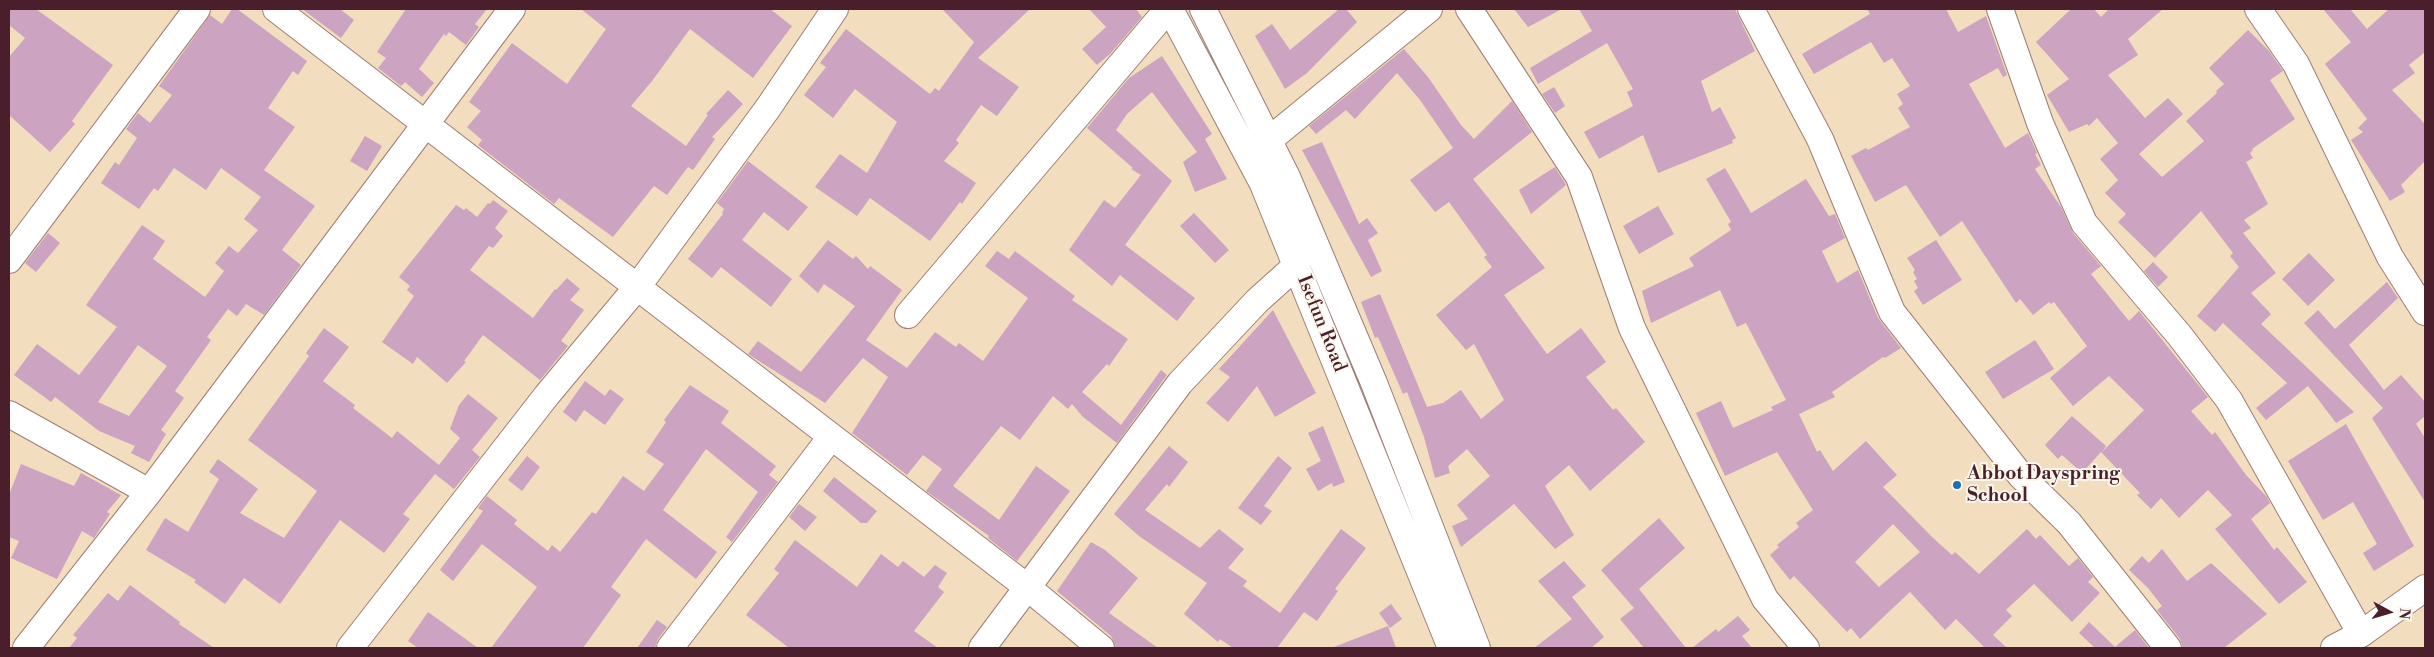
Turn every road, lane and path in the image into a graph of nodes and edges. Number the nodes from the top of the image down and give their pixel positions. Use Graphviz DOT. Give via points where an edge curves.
graph roads {
  1 [pos="197,9"];
  2 [pos="276,9"];
  3 [pos="512,9"];
  4 [pos="835,9"];
  5 [pos="1169,9"];
  6 [pos="1203,9"];
  7 [pos="1429,9"];
  8 [pos="1469,9"];
  9 [pos="1752,9"];
  10 [pos="2000,9"];
  11 [pos="2258,9"];
  12 [pos="427,125"];
  13 [pos="1258,145"];
  14 [pos="9,260"];
  15 [pos="1298,265"];
  16 [pos="638,286"];
  17 [pos="2425,312"];
  18 [pos="908,315"];
  19 [pos="9,414"];
  20 [pos="831,437"];
  21 [pos="149,492"];
  22 [pos="1027,587"];
  23 [pos="2425,588"];
  24 [pos="2425,609"];
  25 [pos="2363,641"];
  26 [pos="26,648"];
  27 [pos="350,648"];
  28 [pos="670,648"];
  29 [pos="982,648"];
  30 [pos="1101,648"];
  31 [pos="1451,648"];
  32 [pos="1477,648"];
  33 [pos="1805,648"];
  34 [pos="2168,648"];
  35 [pos="2334,648"];
  1 -- 14 [label="street"];
  2 -- 12 [label="street"];
  3 -- 12 [label="street"];
  4 -- 16 [label="street" via="768,108"];
  5 -- 13 [label="street, Isefun Road"];
  5 -- 18 [label="street"];
  6 -- 13 [label="street, Isefun Road"];
  7 -- 13 [label="street"];
  8 -- 33 [label="street" via="1579,177 1632,328 1765,599"];
  9 -- 34 [label="street" via="1820,139 1892,312 2021,476 2069,523"];
  10 -- 25 [label="street" via="2040,123 2084,223 2180,336 2229,400"];
  11 -- 17 [label="street" via="2296,64 2390,257"];
  12 -- 16 [label="street"];
  12 -- 21 [label="street"];
  13 -- 15 [label="street, Isefun Road"];
  13 -- 32 [label="street, Isefun Road" via="1288,176 1374,383"];
  15 -- 22 [label="street" via="1257,301 1180,383"];
  15 -- 31 [label="street, Isefun Road"];
  16 -- 20 [label="street"];
  16 -- 27 [label="street" via="547,395"];
  19 -- 21 [label="street"];
  20 -- 22 [label="street"];
  20 -- 28 [label="street"];
  21 -- 26 [label="street"];
  22 -- 29 [label="street"];
  22 -- 30 [label="street"];
  23 -- 25 [label="street"];
  24 -- 25 [label="street"];
  25 -- 35 [label="street"];
}
